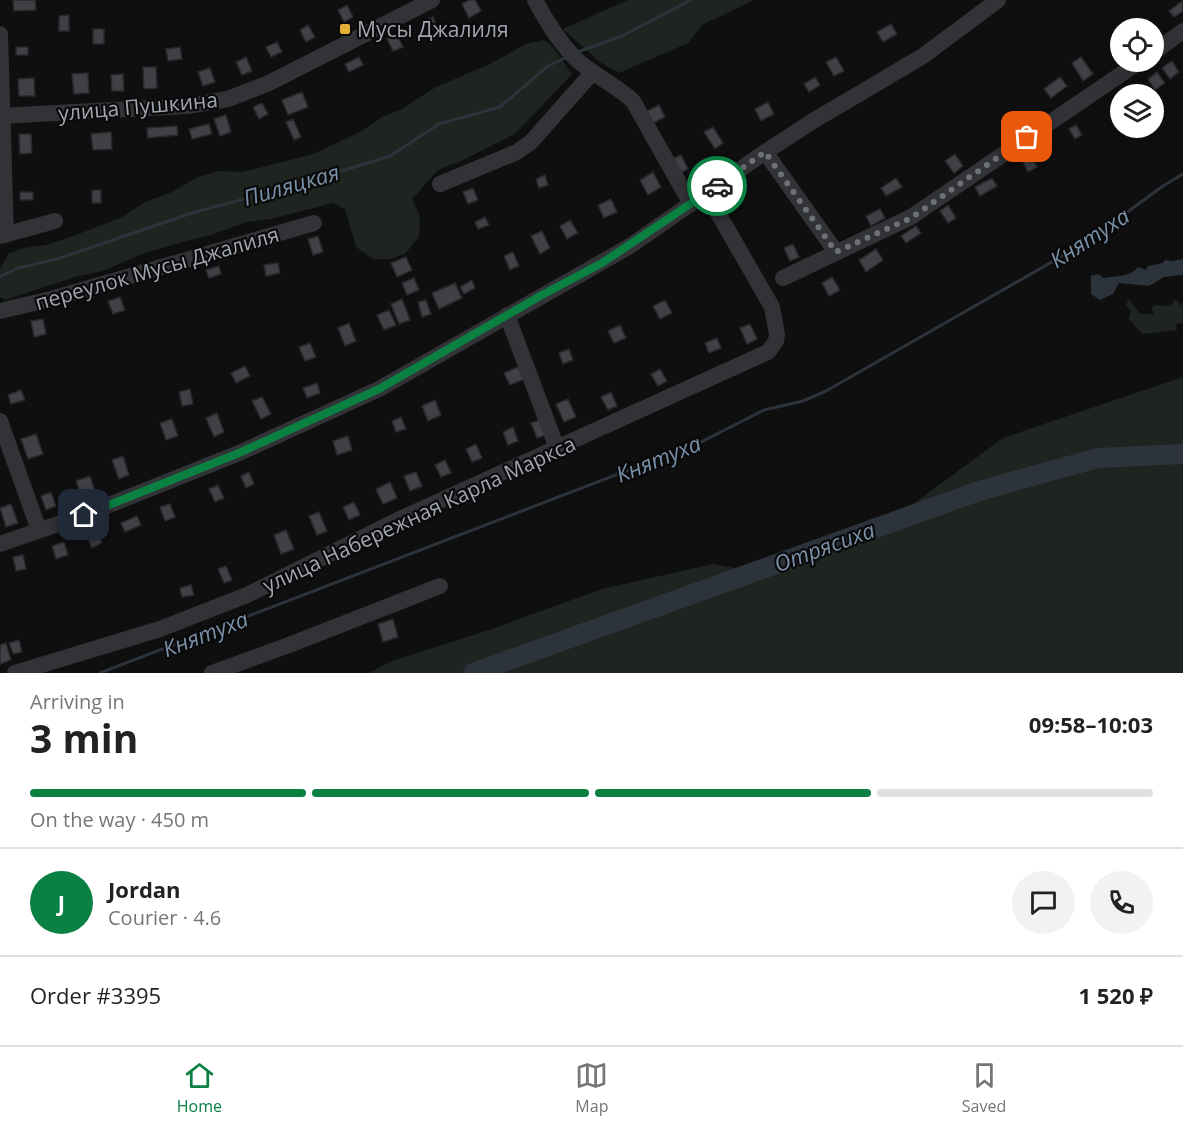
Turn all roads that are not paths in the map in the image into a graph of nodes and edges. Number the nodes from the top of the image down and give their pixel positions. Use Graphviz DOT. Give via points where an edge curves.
graph roads {
  1 [pos="432,0"];
  2 [pos="535,0"];
  3 [pos="998,0"];
  4 [pos="1183,31"];
  5 [pos="0,34"];
  6 [pos="1164,45"];
  7 [pos="593,72"];
  8 [pos="1124,72"];
  9 [pos="2,116"];
  10 [pos="765,152"];
  11 [pos="440,184"];
  12 [pos="707,194"];
  13 [pos="691,204"];
  14 [pos="55,221"];
  15 [pos="314,223"];
  16 [pos="3,235"];
  17 [pos="836,252"];
  18 [pos="783,278"];
  19 [pos="0,311"];
  20 [pos="507,315"];
  21 [pos="0,421"];
  22 [pos="557,448"];
  23 [pos="39,530"];
  24 [pos="0,544"];
  25 [pos="440,586"];
  26 [pos="15,673"];
  27 [pos="212,673"];
  1 -- 9 [label="street, улица Пушкина" via="269,83 228,99 187,106"];
  2 -- 7 [label="street" via="564,45"];
  3 -- 10 [label="street" via="905,69"];
  4 -- 6 [label="street"];
  5 -- 9 [label="street"];
  7 -- 11 [label="street" via="531,142 517,152"];
  7 -- 13 [label="street" via="633,101"];
  8 -- 17 [label="street" via="911,218"];
  9 -- 16 [label="street"];
  10 -- 12 [label="street"];
  10 -- 17 [label="street"];
  12 -- 13 [label="street"];
  12 -- 22 [label="street, улица Набережная Карла Маркса" via="772,307 776,341 758,358"];
  13 -- 20 [label="street" via="602,263"];
  14 -- 16 [label="street"];
  15 -- 19 [label="street, переулок Мусы Джалиля"];
  17 -- 18 [label="street"];
  20 -- 22 [label="street"];
  20 -- 23 [label="street" via="346,405 239,453"];
  21 -- 23 [label="street"];
  22 -- 26 [label="street, улица Набережная Карла Маркса" via="202,614"];
  23 -- 24 [label="street"];
  25 -- 27 [label="street"];
}
